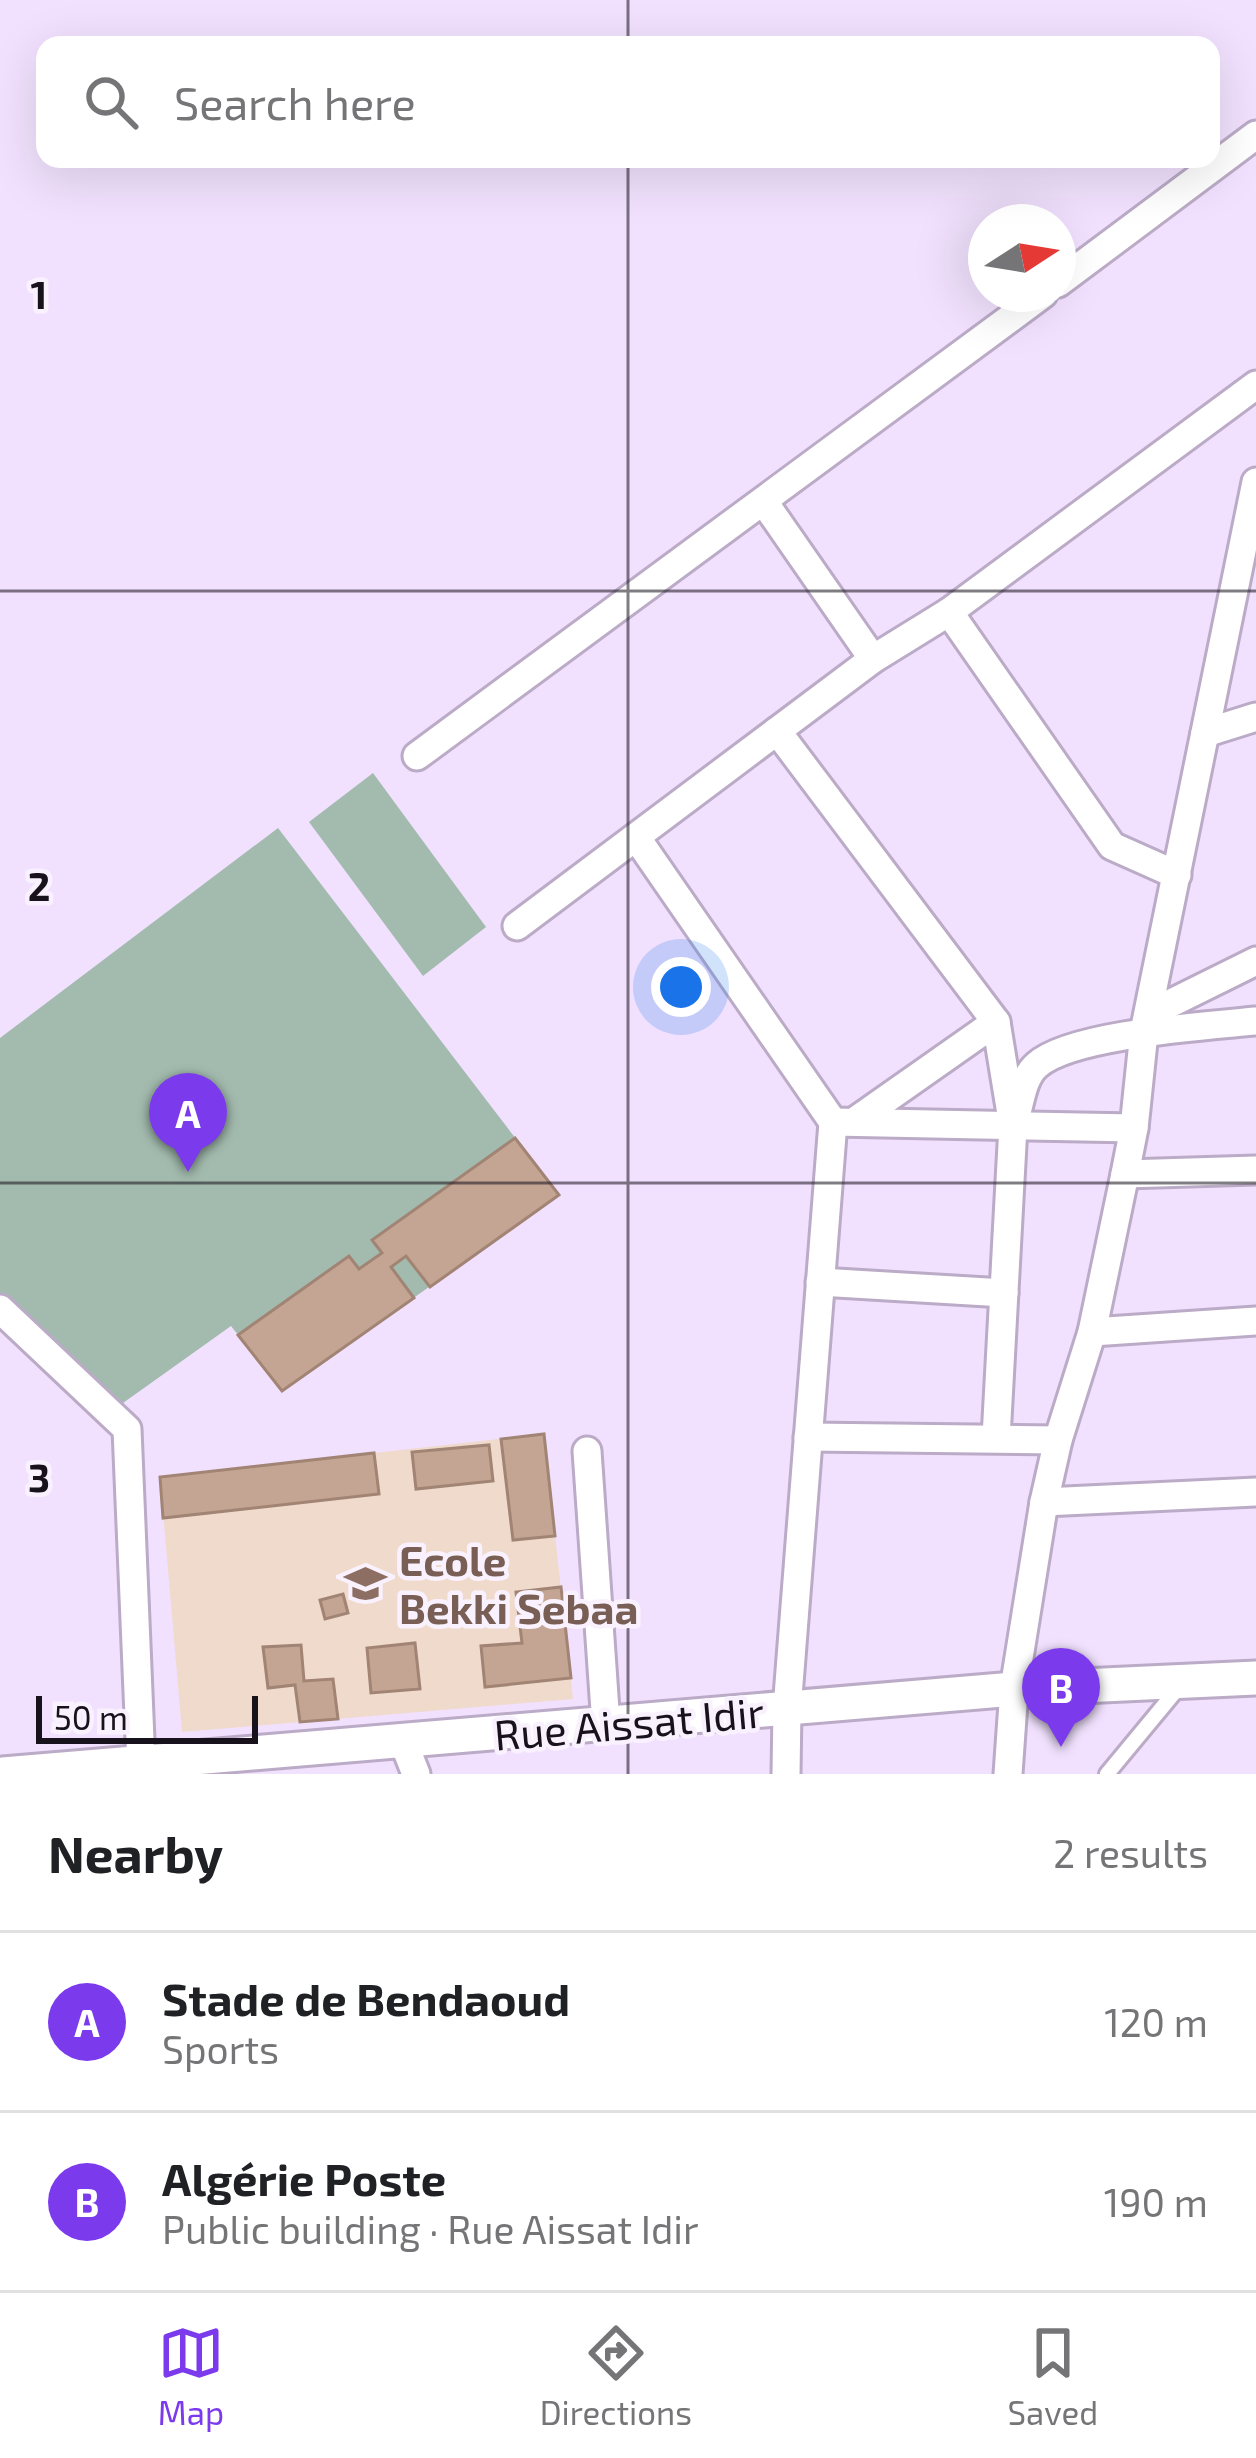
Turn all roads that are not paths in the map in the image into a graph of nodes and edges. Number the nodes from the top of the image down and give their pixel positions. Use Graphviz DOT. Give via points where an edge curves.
graph roads {
  1 [pos="1256,135"];
  2 [pos="1220,162"];
  3 [pos="1212,168"];
  4 [pos="1076,270"];
  5 [pos="1019,312"];
  6 [pos="1256,385"];
  7 [pos="1255,491"];
  8 [pos="764,502"];
  9 [pos="949,612"];
  10 [pos="873,659"];
  11 [pos="1256,717"];
  12 [pos="777,731"];
  13 [pos="1205,733"];
  14 [pos="417,756"];
  15 [pos="636,837"];
  16 [pos="1177,874"];
  17 [pos="517,926"];
  18 [pos="1256,961"];
  19 [pos="1256,1021"];
  20 [pos="996,1022"];
  21 [pos="1147,1023"];
  22 [pos="844,1122"];
  23 [pos="1013,1126"];
  24 [pos="1134,1128"];
  25 [pos="1256,1171"];
  26 [pos="1125,1174"];
  27 [pos="820,1282"];
  28 [pos="1004,1293"];
  29 [pos="0,1309"];
  30 [pos="1256,1321"];
  31 [pos="1092,1332"];
  32 [pos="808,1437"];
  33 [pos="996,1438"];
  34 [pos="1058,1440"];
  35 [pos="586,1451"];
  36 [pos="1256,1492"];
  37 [pos="1044,1502"];
  38 [pos="1256,1678"];
  39 [pos="1182,1683"];
  40 [pos="1014,1689"];
  41 [pos="787,1709"];
  42 [pos="606,1725"];
  43 [pos="403,1741"];
  44 [pos="141,1764"];
  45 [pos="3,1774"];
  46 [pos="416,1774"];
  47 [pos="786,1774"];
  48 [pos="1008,1774"];
  49 [pos="1107,1774"];
  1 -- 2 [label="street"];
  3 -- 4 [label="street"];
  5 -- 8 [label="street"];
  6 -- 9 [label="street"];
  7 -- 13 [label="street"];
  8 -- 10 [label="street"];
  8 -- 14 [label="street"];
  9 -- 10 [label="street"];
  9 -- 16 [label="street" via="1112,846"];
  10 -- 12 [label="street"];
  11 -- 13 [label="street"];
  12 -- 15 [label="street"];
  12 -- 20 [label="street"];
  13 -- 16 [label="street"];
  15 -- 17 [label="street"];
  15 -- 22 [label="street"];
  16 -- 21 [label="street"];
  18 -- 21 [label="street"];
  19 -- 21 [label="street"];
  20 -- 22 [label="street"];
  20 -- 23 [label="street"];
  21 -- 23 [label="street" via="1038,1063"];
  21 -- 24 [label="street"];
  22 -- 23 [label="street"];
  22 -- 27 [label="street"];
  23 -- 24 [label="street"];
  23 -- 28 [label="street"];
  24 -- 26 [label="street"];
  25 -- 26 [label="street"];
  26 -- 31 [label="street"];
  27 -- 28 [label="street"];
  27 -- 32 [label="street"];
  28 -- 33 [label="street"];
  29 -- 44 [label="street" via="127,1429"];
  30 -- 31 [label="street"];
  31 -- 34 [label="street"];
  32 -- 33 [label="street"];
  32 -- 41 [label="street"];
  33 -- 34 [label="street"];
  34 -- 37 [label="street"];
  35 -- 42 [label="street"];
  36 -- 37 [label="street"];
  37 -- 40 [label="street"];
  38 -- 39 [label="street, Rue Aissat Idir"];
  39 -- 40 [label="street, Rue Aissat Idir"];
  39 -- 49 [label="lane"];
  40 -- 41 [label="street, Rue Aissat Idir"];
  40 -- 48 [label="street"];
  41 -- 42 [label="street, Rue Aissat Idir"];
  41 -- 47 [label="street"];
  42 -- 43 [label="street, Rue Aissat Idir"];
  43 -- 44 [label="street, Rue Aissat Idir"];
  43 -- 46 [label="street"];
  44 -- 45 [label="street, Rue Aissat Idir"];
}
